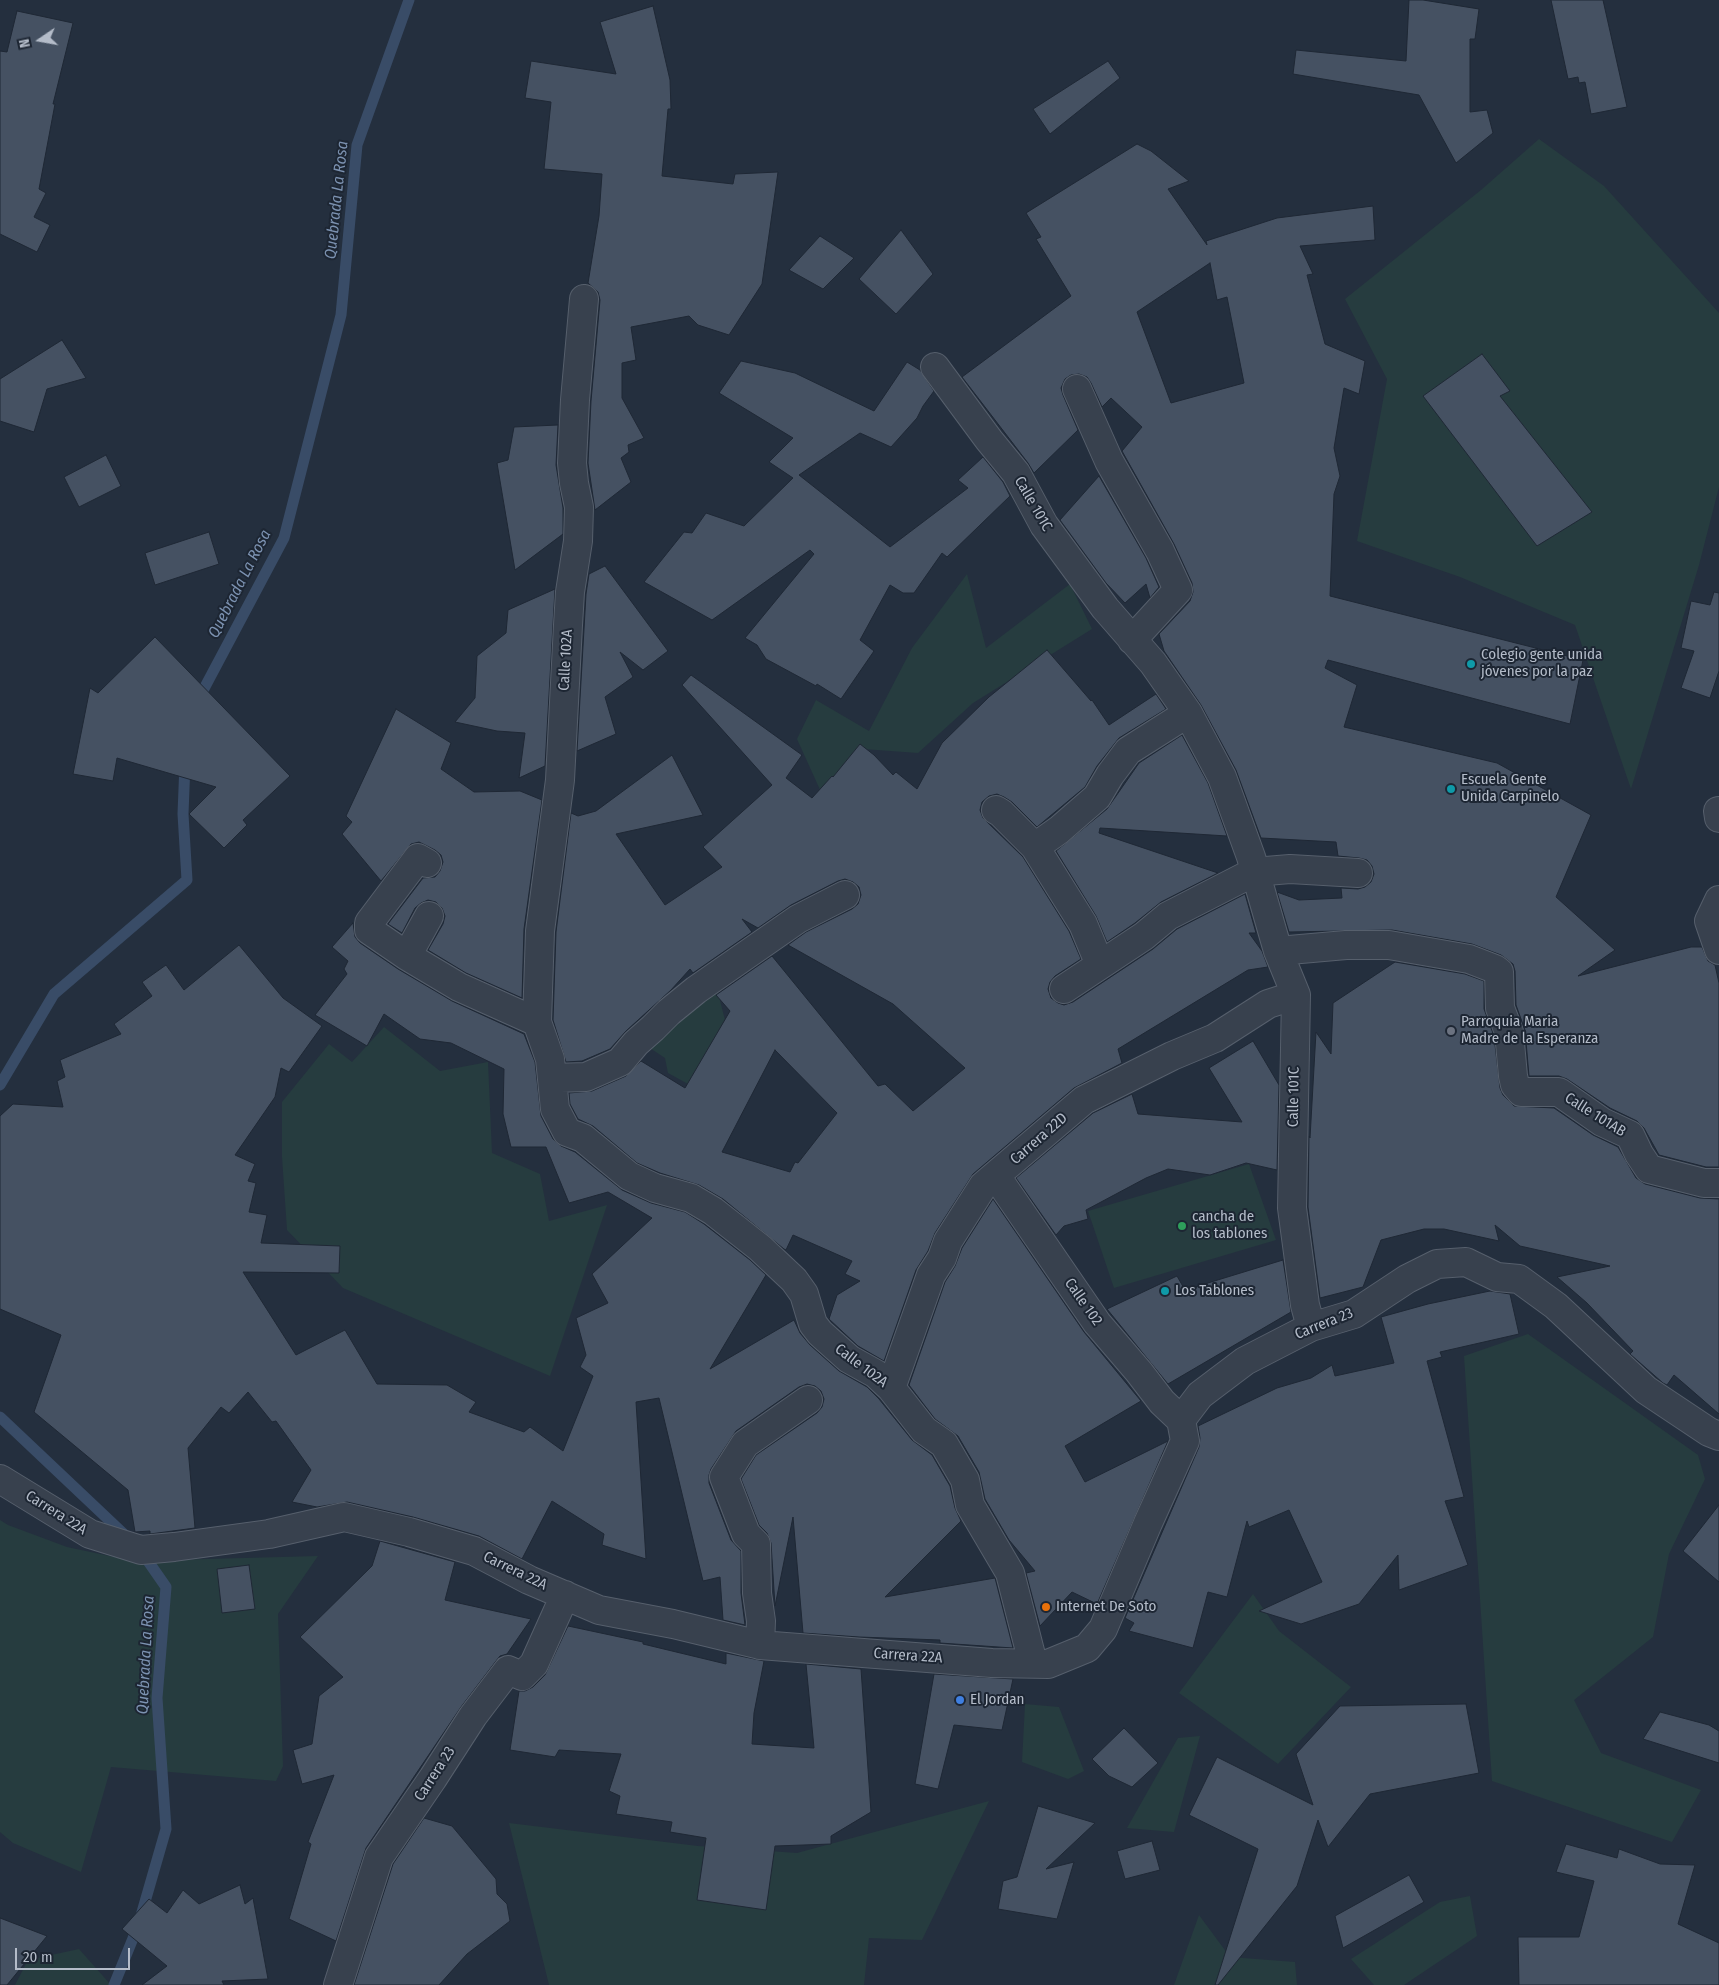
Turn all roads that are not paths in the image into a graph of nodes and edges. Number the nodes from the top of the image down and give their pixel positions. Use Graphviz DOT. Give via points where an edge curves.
graph roads {
  1 [pos="584,299"];
  2 [pos="935,367"];
  3 [pos="1077,389"];
  4 [pos="1132,640"];
  5 [pos="1188,713"];
  6 [pos="996,810"];
  7 [pos="1035,847"];
  8 [pos="427,863"];
  9 [pos="1254,872"];
  10 [pos="1358,873"];
  11 [pos="845,895"];
  12 [pos="1719,900"];
  13 [pos="429,916"];
  14 [pos="1719,950"];
  15 [pos="1278,951"];
  16 [pos="407,956"];
  17 [pos="1100,965"];
  18 [pos="1064,988"];
  19 [pos="1296,996"];
  20 [pos="537,1022"];
  21 [pos="552,1078"];
  22 [pos="996,1176"];
  23 [pos="1711,1183"];
  24 [pos="1311,1327"];
  25 [pos="891,1388"];
  26 [pos="808,1400"];
  27 [pos="1181,1420"];
  28 [pos="1719,1436"];
  29 [pos="0,1479"];
  30 [pos="565,1595"];
  31 [pos="760,1645"];
  32 [pos="1040,1664"];
  33 [pos="338,1985"];
  1 -- 20 [label="street, Calle 102A" via="572,463 579,506 578,541 570,592 560,780 540,931"];
  2 -- 4 [label="street, Calle 101C" via="1016,473 1044,525"];
  3 -- 4 [label="street" via="1109,461 1160,551 1178,590"];
  4 -- 5 [label="street, Calle 101C"];
  5 -- 7 [label="street" via="1128,751 1097,797"];
  5 -- 9 [label="street, Calle 101C" via="1222,777"];
  6 -- 7 [label="street"];
  7 -- 17 [label="street" via="1083,924"];
  8 -- 16 [label="street" via="418,858 369,923 369,930"];
  9 -- 10 [label="street" via="1290,869"];
  9 -- 15 [label="street, Calle 101C"];
  9 -- 17 [label="street" via="1168,916"];
  11 -- 21 [label="street" via="798,919 696,990 636,1043 620,1062 586,1077"];
  12 -- 14 [label="street" via="1709,921"];
  13 -- 16 [label="street"];
  15 -- 19 [label="street, Calle 101C"];
  15 -- 23 [label="street, Calle 101AB" via="1389,945 1468,959 1495,969 1498,972 1500,1008 1509,1032 1515,1085 1522,1092 1559,1092 1602,1122 1630,1135 1649,1169"];
  16 -- 20 [label="street" via="459,987"];
  17 -- 18 [label="street"];
  19 -- 22 [label="street, Carrera 22D" via="1268,1004 1215,1038 1084,1100"];
  19 -- 24 [label="street, Calle 101C" via="1292,1208"];
  20 -- 21 [label="street, Calle 102A" via="550,1059"];
  21 -- 25 [label="street, Calle 102A" via="554,1109 566,1132 583,1138 629,1176 655,1188 691,1198 713,1211 760,1248 804,1294 813,1324 820,1333 849,1359 876,1374"];
  22 -- 25 [label="street, Carrera 22D" via="983,1186 931,1275"];
  22 -- 27 [label="street, Calle 102" via="1097,1324"];
  24 -- 27 [label="street, Carrera 23" via="1245,1361 1200,1395"];
  24 -- 28 [label="street, Carrera 23" via="1354,1314 1407,1279 1437,1264 1466,1262 1497,1277 1518,1279 1556,1306 1646,1390"];
  25 -- 32 [label="street, Calle 102A" via="924,1430 944,1444 966,1480 970,1505 1010,1572"];
  26 -- 31 [label="street" via="745,1444 724,1477 746,1534 756,1544"];
  27 -- 32 [label="street" via="1185,1442 1103,1629 1087,1648"];
  29 -- 30 [label="street, Carrera 22A" via="90,1534 141,1550 270,1534 344,1517 474,1551"];
  30 -- 31 [label="street, Carrera 22A" via="599,1610"];
  30 -- 33 [label="street, Carrera 23" via="534,1664 522,1676 508,1670 472,1716 379,1857"];
  31 -- 32 [label="street, Carrera 22A"];
}
